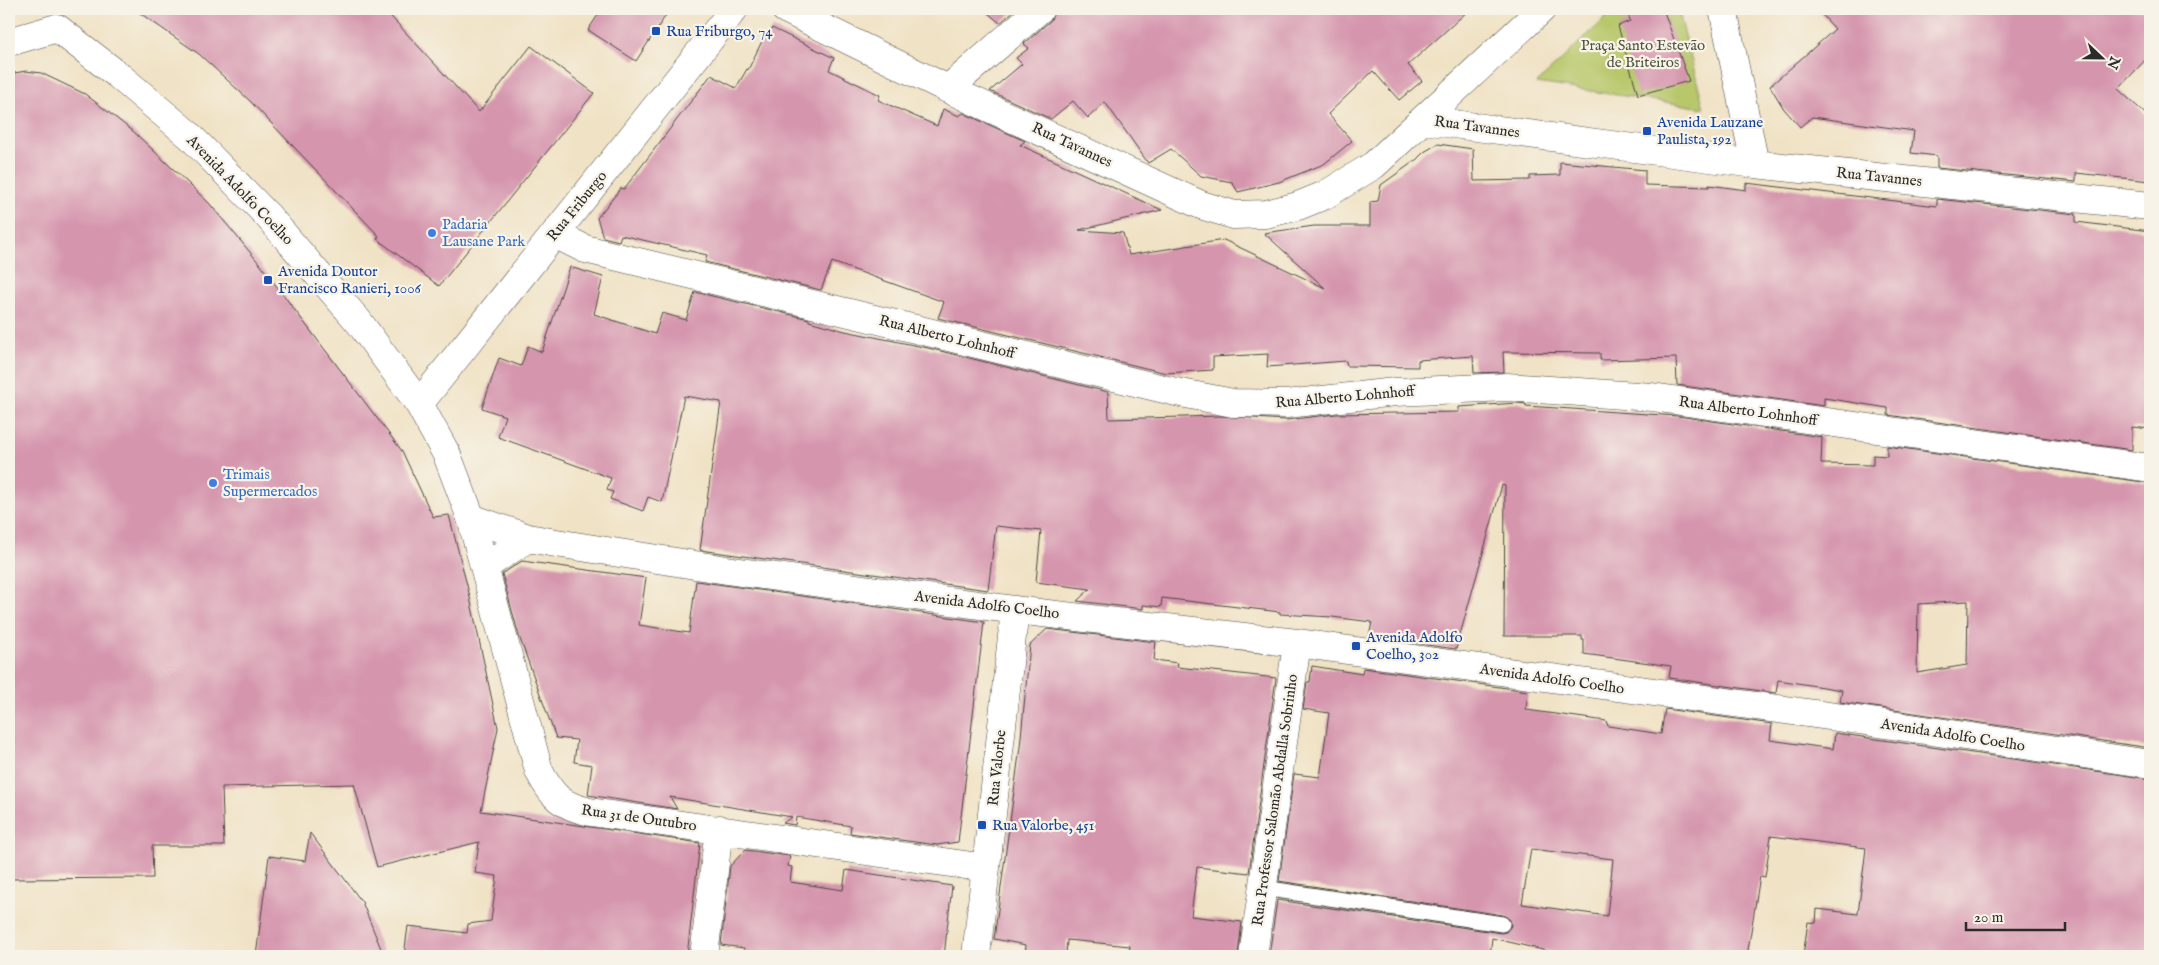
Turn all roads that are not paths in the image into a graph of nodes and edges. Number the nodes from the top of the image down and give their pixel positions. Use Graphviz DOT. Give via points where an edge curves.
graph roads {
  1 [pos="734,9"];
  2 [pos="785,9"];
  3 [pos="1040,9"];
  4 [pos="1542,9"];
  5 [pos="1723,9"];
  6 [pos="59,18"];
  7 [pos="9,42"];
  8 [pos="948,89"];
  9 [pos="1423,120"];
  10 [pos="1754,164"];
  11 [pos="2150,206"];
  12 [pos="555,234"];
  13 [pos="419,404"];
  14 [pos="2150,468"];
  15 [pos="471,518"];
  16 [pos="528,538"];
  17 [pos="484,567"];
  18 [pos="1015,610"];
  19 [pos="1297,643"];
  20 [pos="2150,764"];
  21 [pos="719,829"];
  22 [pos="986,868"];
  23 [pos="1263,888"];
  24 [pos="1502,924"];
  25 [pos="704,956"];
  26 [pos="976,956"];
  27 [pos="1253,956"];
  1 -- 12 [label="street, Rua Friburgo"];
  2 -- 8 [label="street, Rua Tavannes"];
  3 -- 8 [label="street"];
  4 -- 9 [label="street"];
  5 -- 10 [label="street"];
  6 -- 7 [label="street"];
  6 -- 13 [label="street, Avenida Adolfo Coelho" via="118,75 189,135 267,215 359,322"];
  8 -- 9 [label="street, Rua Tavannes" via="1200,205 1234,215 1266,214 1325,195 1374,165"];
  9 -- 10 [label="street, Rua Tavannes"];
  10 -- 11 [label="street, Rua Tavannes"];
  12 -- 13 [label="street, Rua Friburgo"];
  12 -- 14 [label="street, Rua Alberto Lohnhoff" via="585,249 1233,403 1286,404 1395,392 1507,387 1596,393 1652,397"];
  13 -- 15 [label="street, Avenida Adolfo Coelho" via="447,455"];
  15 -- 16 [label="street, Avenida Adolfo Coelho"];
  15 -- 17 [label="street, Rua 31 de Outubro"];
  16 -- 17 [label="street"];
  16 -- 18 [label="street, Avenida Adolfo Coelho" via="733,571"];
  17 -- 21 [label="street, Rua 31 de Outubro" via="538,771 561,803 590,812"];
  18 -- 19 [label="street, Avenida Adolfo Coelho"];
  18 -- 22 [label="street, Rua Valorbe"];
  19 -- 20 [label="street, Avenida Adolfo Coelho" via="1865,721"];
  19 -- 23 [label="street, Rua Professor Salomão Abdalla Sobrinho"];
  21 -- 22 [label="street, Rua 31 de Outubro"];
  21 -- 25 [label="street"];
  22 -- 26 [label="street, Rua Valorbe"];
  23 -- 24 [label="lane"];
  23 -- 27 [label="street, Rua Professor Salomão Abdalla Sobrinho"];
}
